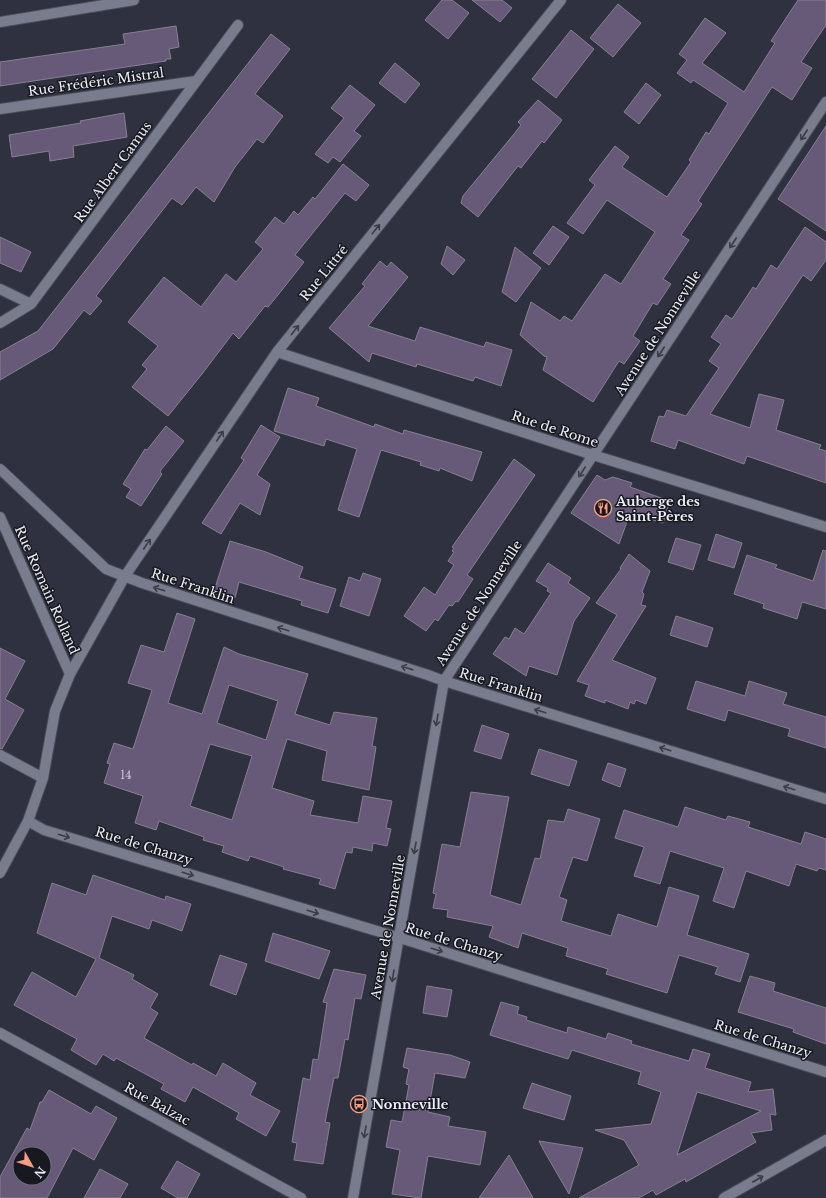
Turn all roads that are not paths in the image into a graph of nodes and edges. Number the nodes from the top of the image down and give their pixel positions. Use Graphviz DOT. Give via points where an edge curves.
graph roads {
  1 [pos="134,0"];
  2 [pos="561,0"];
  3 [pos="0,22"];
  4 [pos="238,25"];
  5 [pos="196,81"];
  6 [pos="826,102"];
  7 [pos="0,109"];
  8 [pos="0,289"];
  9 [pos="31,304"];
  10 [pos="0,323"];
  11 [pos="277,352"];
  12 [pos="593,455"];
  13 [pos="0,469"];
  14 [pos="0,517"];
  15 [pos="826,527"];
  16 [pos="125,576"];
  17 [pos="70,674"];
  18 [pos="444,681"];
  19 [pos="0,755"];
  20 [pos="43,778"];
  21 [pos="826,799"];
  22 [pos="28,821"];
  23 [pos="0,873"];
  24 [pos="400,938"];
  25 [pos="0,1033"];
  26 [pos="826,1072"];
  27 [pos="826,1140"];
  28 [pos="301,1198"];
  29 [pos="353,1198"];
  30 [pos="724,1198"];
  1 -- 3 [label="street"];
  11 -- 2 [label="street, Rue Littré, one-way"];
  4 -- 5 [label="street, Rue Albert Camus"];
  5 -- 7 [label="street, Rue Frédéric Mistral"];
  5 -- 9 [label="street, Rue Albert Camus"];
  6 -- 12 [label="street, Avenue de Nonneville, one-way"];
  8 -- 9 [label="street"];
  9 -- 10 [label="street, Rue Albert Camus"];
  11 -- 12 [label="street, Rue de Rome"];
  16 -- 11 [label="street, Rue Littré, one-way"];
  12 -- 15 [label="street, Rue de Rome"];
  12 -- 18 [label="street, Avenue de Nonneville, one-way"];
  13 -- 16 [label="street" via="106,569"];
  14 -- 17 [label="street, Rue Romain Rolland"];
  16 -- 17 [label="street, Rue Romain Rolland"];
  18 -- 16 [label="street, Rue Franklin, one-way"];
  17 -- 20 [label="street, Rue Romain Rolland" via="55,711"];
  21 -- 18 [label="street, Rue Franklin, one-way"];
  18 -- 24 [label="street, Avenue de Nonneville, one-way"];
  19 -- 20 [label="street"];
  20 -- 22 [label="street, Rue Romain Rolland"];
  22 -- 23 [label="street, Rue Romain Rolland"];
  22 -- 24 [label="street, Rue de Chanzy, one-way" via="44,830"];
  24 -- 26 [label="street, Rue de Chanzy, one-way"];
  24 -- 29 [label="street, Avenue de Nonneville, one-way"];
  25 -- 28 [label="street, Rue Balzac"];
  30 -- 27 [label="street, one-way"];
}
